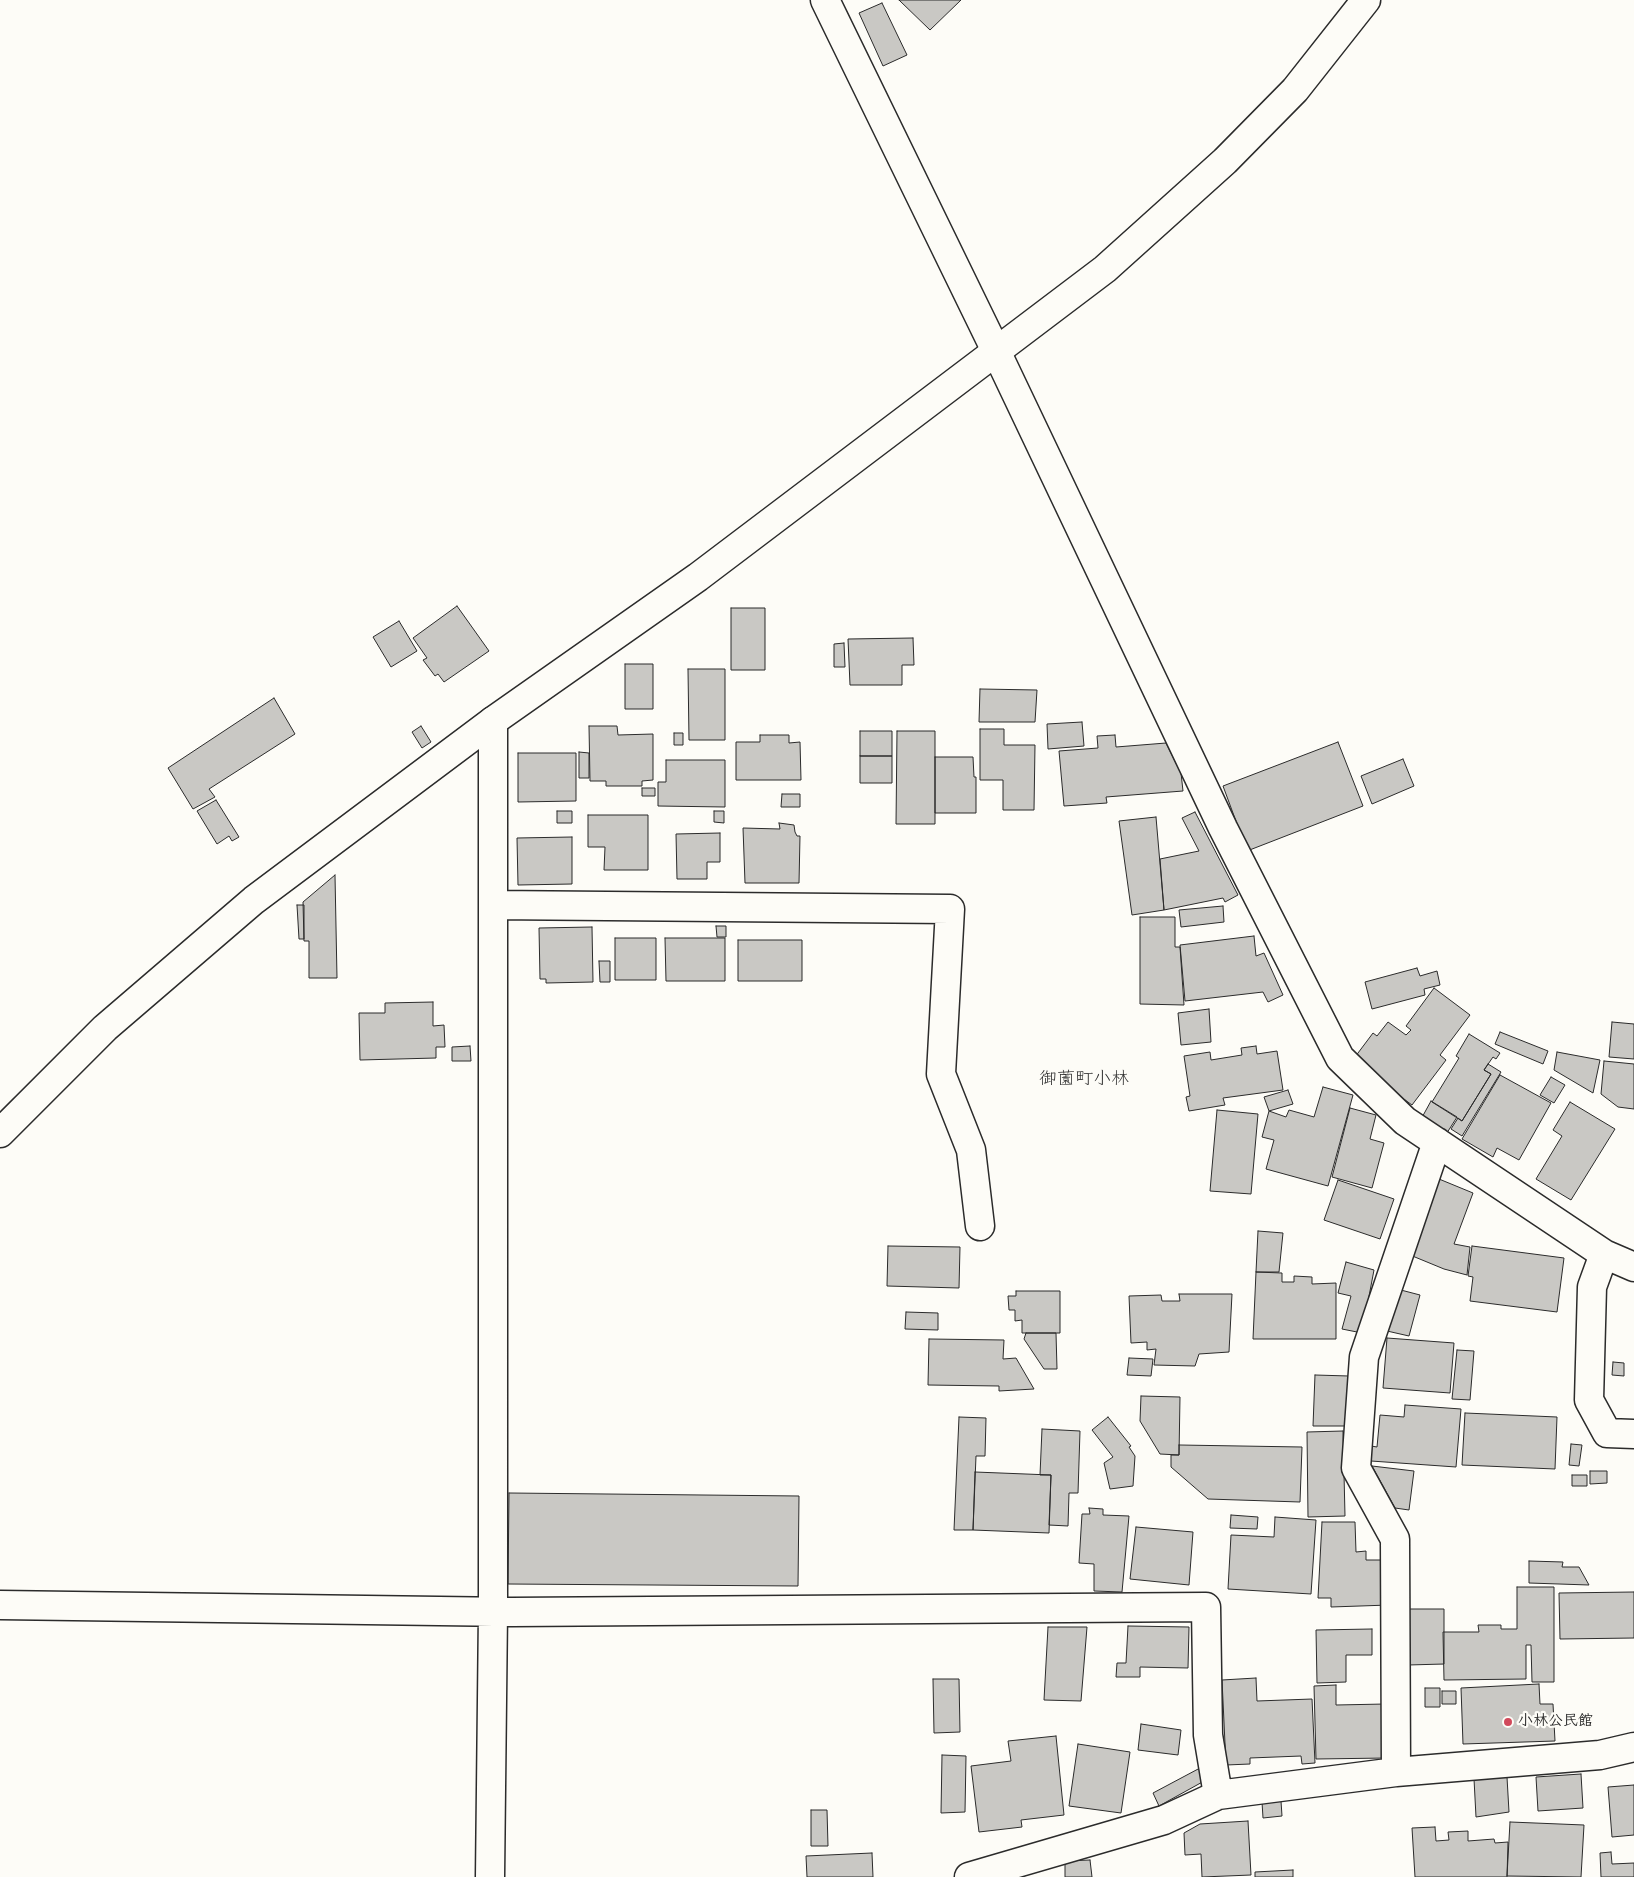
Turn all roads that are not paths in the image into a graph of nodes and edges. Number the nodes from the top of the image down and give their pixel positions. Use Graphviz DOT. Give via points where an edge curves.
graph roads {
  1 [pos="825,0"];
  2 [pos="1366,0"];
  3 [pos="996,351"];
  4 [pos="493,721"];
  5 [pos="493,905"];
  6 [pos="0,1133"];
  7 [pos="1437,1142"];
  8 [pos="980,1226"];
  9 [pos="1604,1254"];
  10 [pos="1634,1267"];
  11 [pos="1634,1434"];
  12 [pos="0,1605"];
  13 [pos="493,1611"];
  14 [pos="1634,1747"];
  15 [pos="1396,1772"];
  16 [pos="1218,1795"];
  17 [pos="490,1877"];
  18 [pos="969,1877"];
  1 -- 3 [label="street"];
  2 -- 3 [label="street" via="1295,90 1225,161 1105,269"];
  3 -- 4 [label="street" via="698,577"];
  3 -- 7 [label="street" via="1222,828 1340,1058 1405,1121"];
  4 -- 5 [label="street"];
  4 -- 6 [label="street" via="254,900 106,1028"];
  5 -- 8 [label="street" via="950,909 941,1074 971,1150"];
  5 -- 13 [label="street"];
  7 -- 9 [label="street"];
  7 -- 15 [label="street" via="1364,1357 1356,1468 1396,1539"];
  9 -- 10 [label="street"];
  9 -- 11 [label="street" via="1592,1287 1589,1400 1607,1433"];
  12 -- 13 [label="street"];
  13 -- 16 [label="street" via="1206,1607 1208,1735"];
  13 -- 17 [label="street"];
  14 -- 15 [label="street" via="1600,1755"];
  15 -- 16 [label="street"];
  16 -- 18 [label="street" via="1164,1820"];
}
